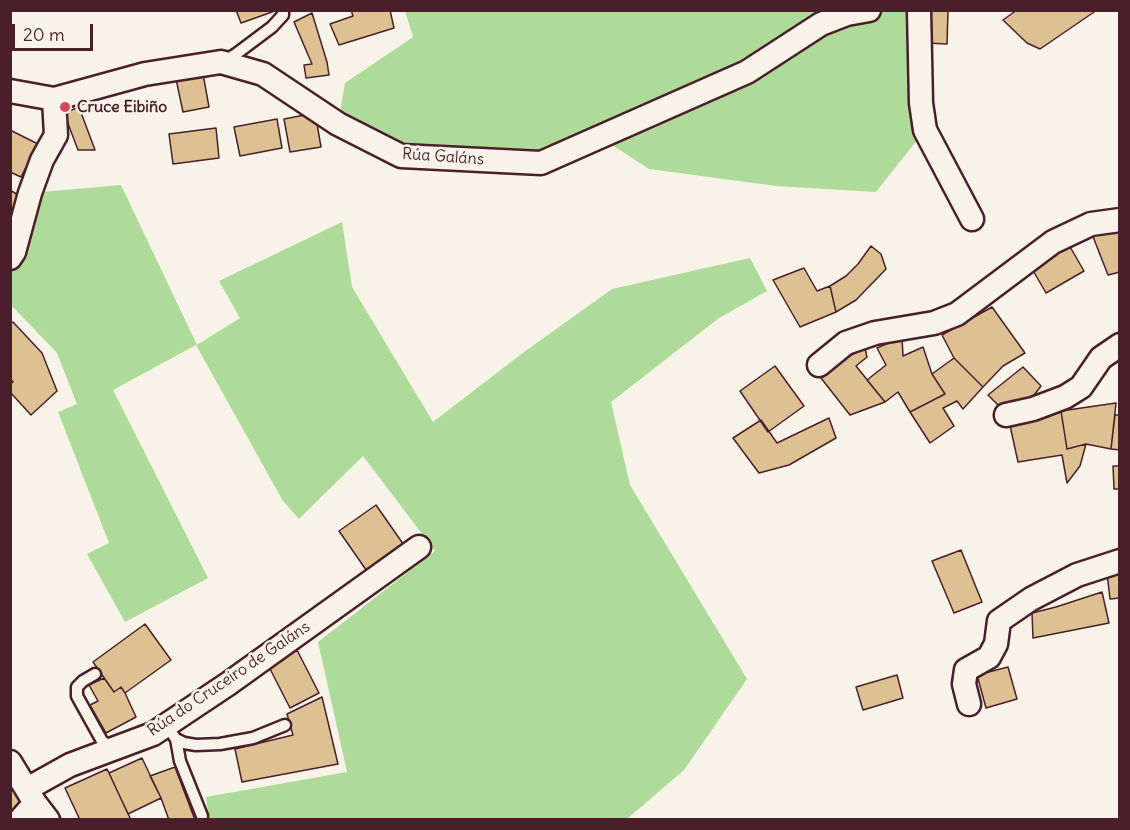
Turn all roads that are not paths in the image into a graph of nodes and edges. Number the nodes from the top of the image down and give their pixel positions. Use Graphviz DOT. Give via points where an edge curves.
graph roads {
  1 [pos="283,10"];
  2 [pos="869,10"];
  3 [pos="919,10"];
  4 [pos="221,62"];
  5 [pos="10,91"];
  6 [pos="54,99"];
  7 [pos="972,219"];
  8 [pos="1119,220"];
  9 [pos="10,258"];
  10 [pos="1119,345"];
  11 [pos="819,365"];
  12 [pos="1006,414"];
  13 [pos="419,547"];
  14 [pos="1119,561"];
  15 [pos="95,674"];
  16 [pos="969,704"];
  17 [pos="285,725"];
  18 [pos="153,734"];
  19 [pos="176,739"];
  20 [pos="114,749"];
  21 [pos="10,762"];
  22 [pos="37,804"];
  23 [pos="202,816"];
  24 [pos="20,819"];
  1 -- 4 [label="lane" via="272,27"];
  2 -- 4 [label="street, Rúa Galáns" via="821,24 747,72 541,163 401,156 339,124 263,74"];
  3 -- 7 [label="street" via="925,130"];
  4 -- 6 [label="street, Rúa Galáns" via="145,74"];
  5 -- 6 [label="street, Rúa Galáns"];
  6 -- 9 [label="street" via="56,135 42,160"];
  8 -- 11 [label="street" via="1090,224 1053,242 957,314 846,343"];
  10 -- 12 [label="street" via="1101,358 1081,387 1065,397 1033,410"];
  13 -- 18 [label="street, Rúa do Cruceiro de Galáns"];
  14 -- 16 [label="street" via="1077,575 999,621 996,644 989,657 966,670 964,684"];
  15 -- 20 [label="lane" via="76,687 77,696 102,741"];
  17 -- 19 [label="lane" via="253,738 220,744 196,745"];
  18 -- 19 [label="lane" via="170,732"];
  18 -- 20 [label="street, Rúa do Cruceiro de Galáns"];
  19 -- 23 [label="lane" via="180,761"];
  20 -- 22 [label="street, Rúa do Cruceiro de Galáns" via="70,765"];
  21 -- 22 [label="street"];
  22 -- 24 [label="street, Rúa do Cruceiro de Galáns"];
}
